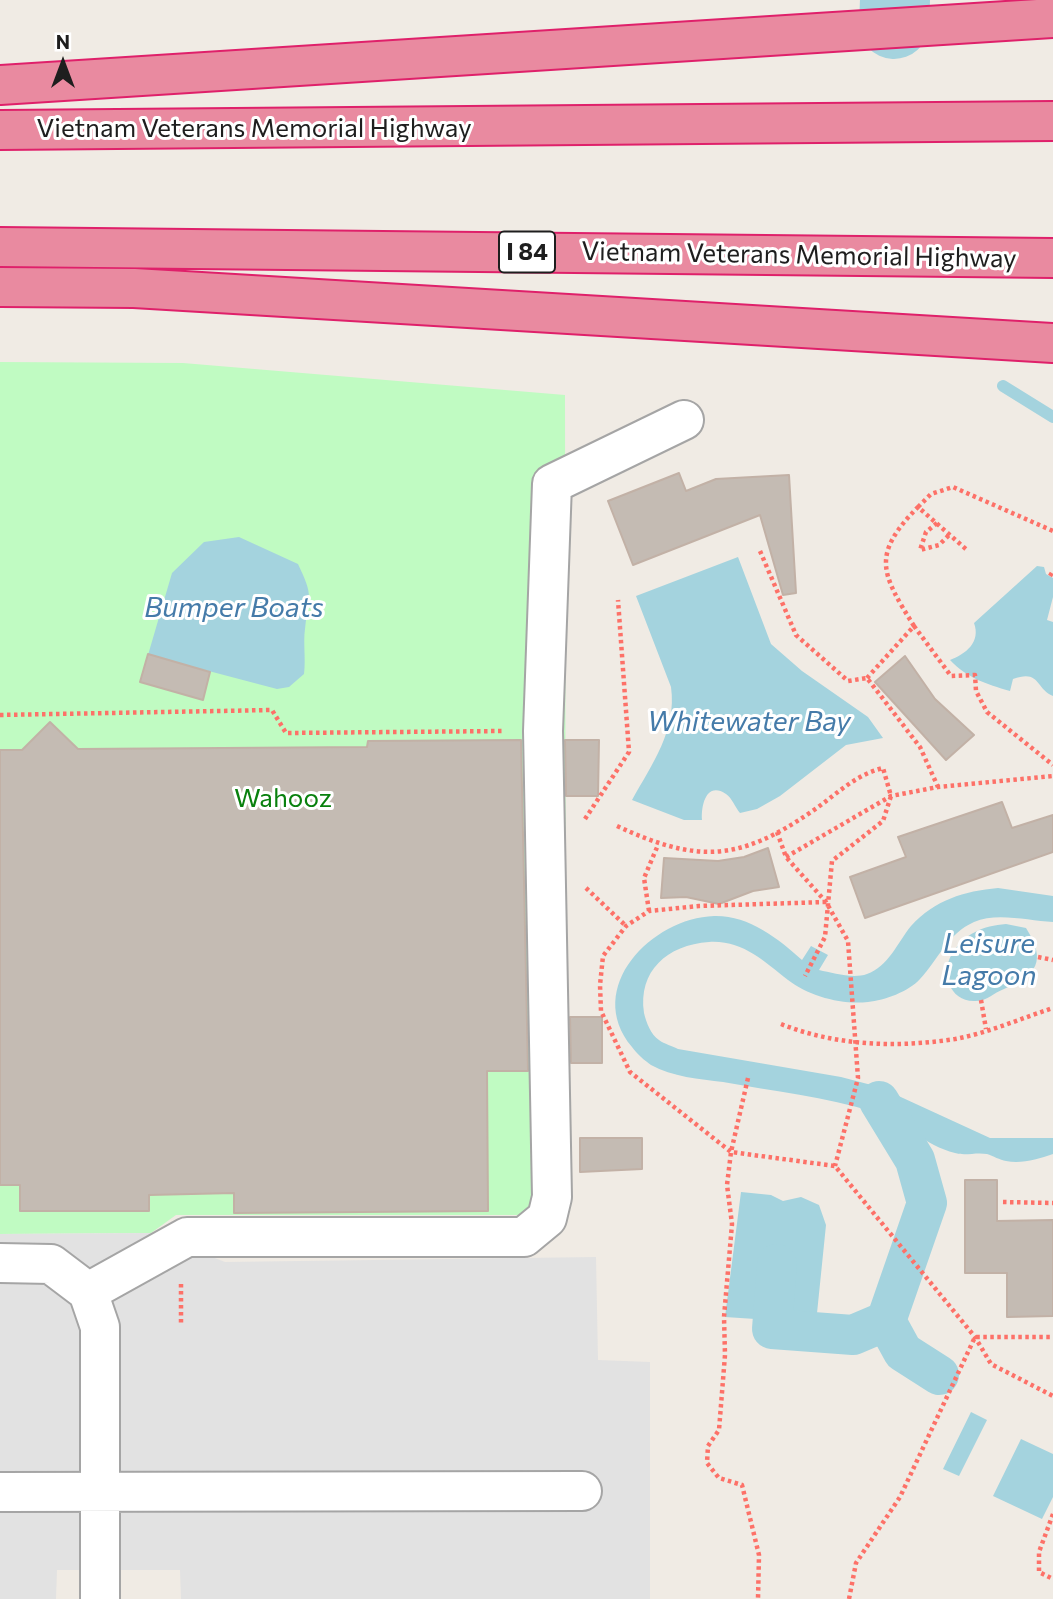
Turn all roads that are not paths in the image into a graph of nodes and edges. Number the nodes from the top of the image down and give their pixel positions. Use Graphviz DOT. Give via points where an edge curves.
graph roads {
  1 [pos="1053,18"];
  2 [pos="0,85"];
  3 [pos="1053,121"];
  4 [pos="0,130"];
  5 [pos="0,247"];
  6 [pos="1053,258"];
  7 [pos="0,287"];
  8 [pos="1053,343"];
  9 [pos="684,420"];
  10 [pos="0,1263"];
  11 [pos="88,1292"];
  12 [pos="582,1491"];
  13 [pos="0,1492"];
  14 [pos="100,1492"];
  15 [pos="100,1599"];
  1 -- 2 [label="highway"];
  3 -- 4 [label="highway, Vietnam Veterans Memorial Highway"];
  5 -- 6 [label="highway, Vietnam Veterans Memorial Highway / I 84"];
  7 -- 8 [label="highway" via="134,288"];
  9 -- 11 [label="street" via="552,484 543,731 552,1197 547,1218 524,1237 187,1237"];
  10 -- 11 [label="street" via="51,1264"];
  11 -- 14 [label="street" via="100,1327"];
  12 -- 14 [label="street"];
  13 -- 14 [label="street"];
  14 -- 15 [label="street"];
}
